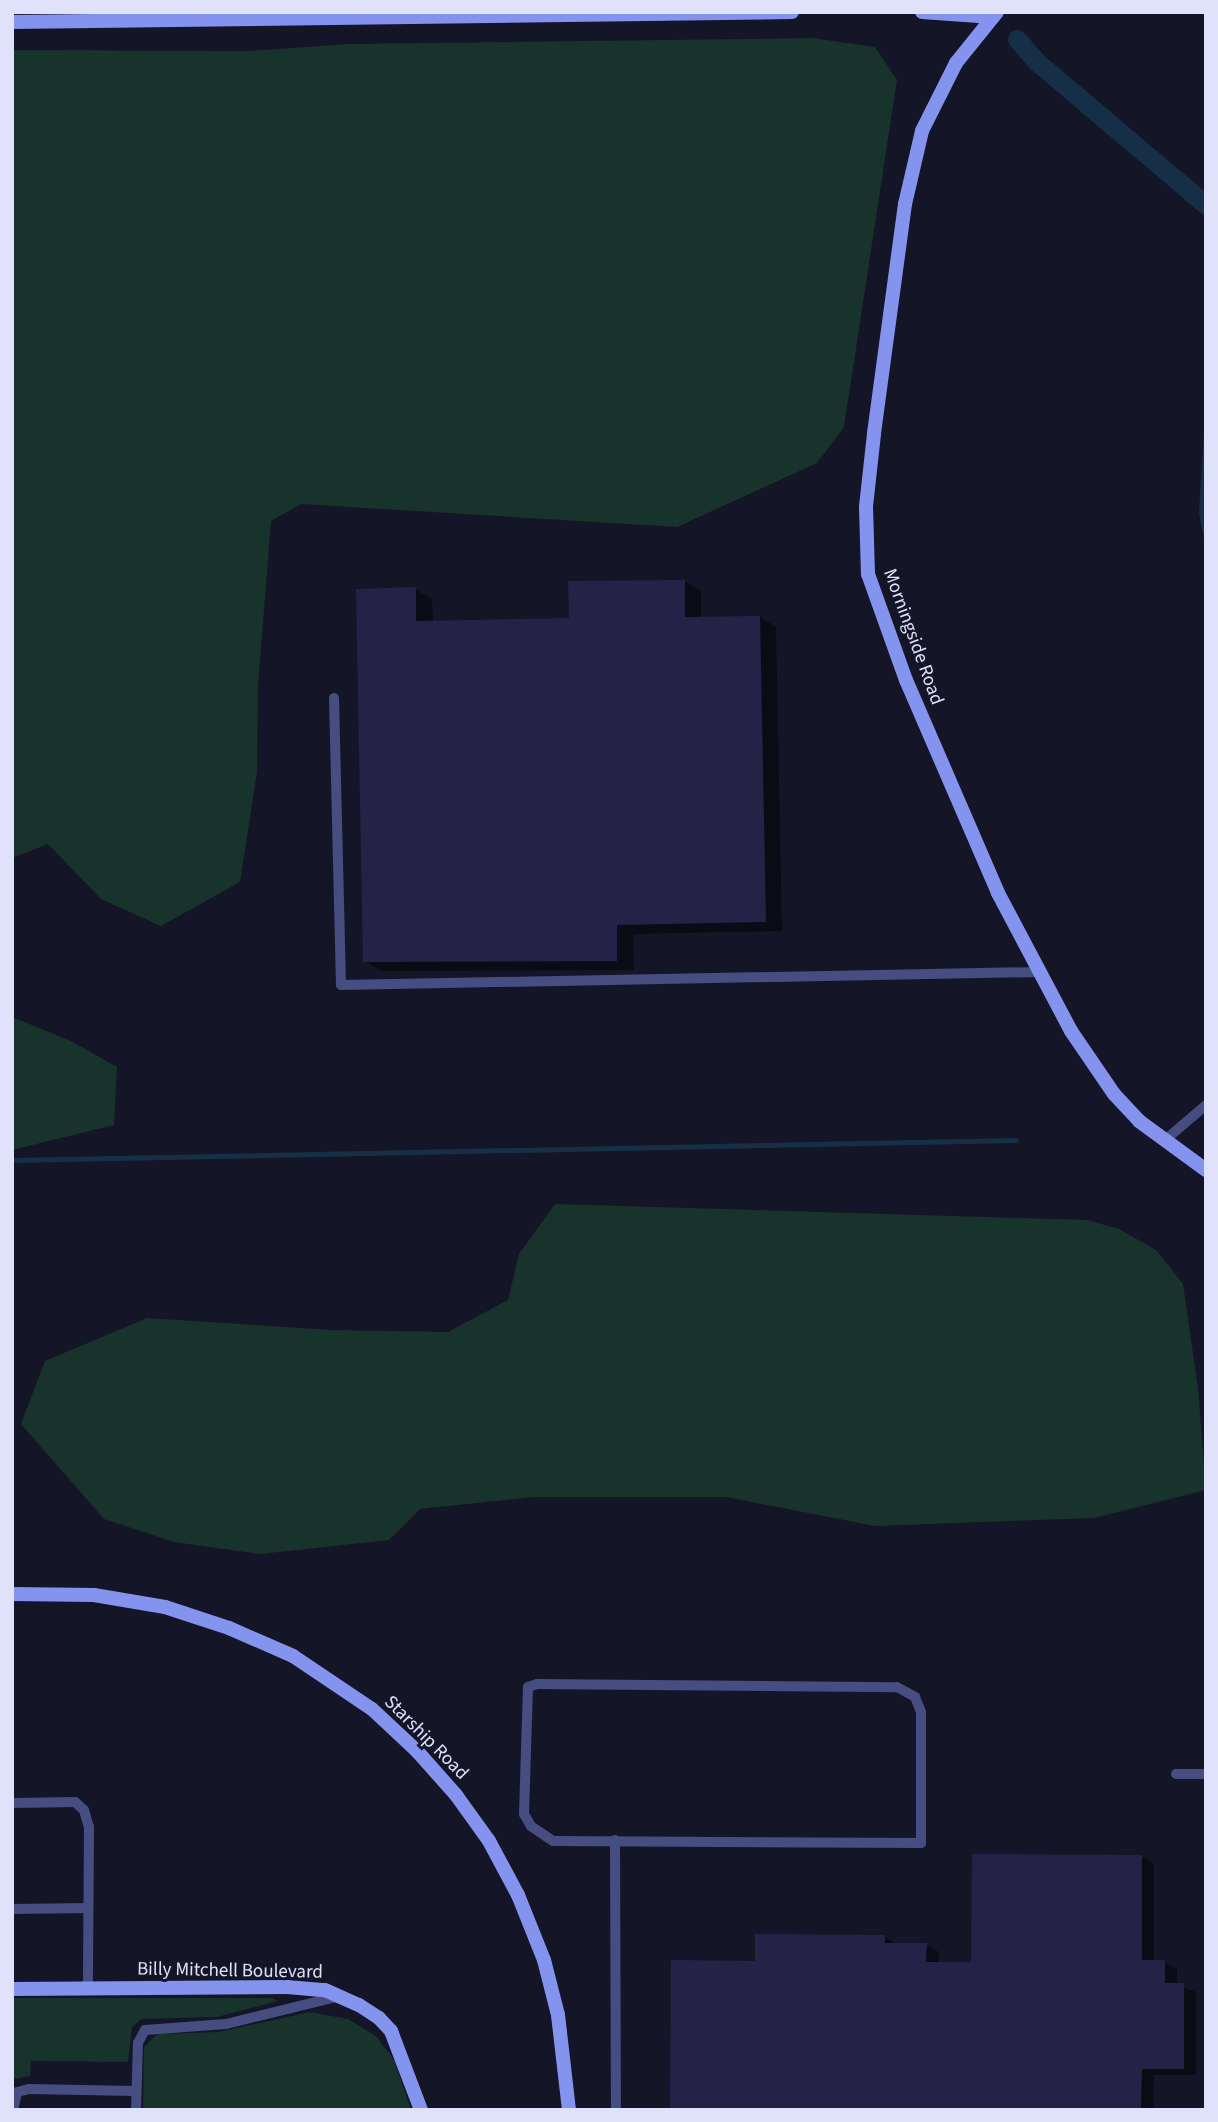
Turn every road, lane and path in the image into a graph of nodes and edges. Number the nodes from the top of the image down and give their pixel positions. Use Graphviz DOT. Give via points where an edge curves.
graph roads {
  1 [pos="792,12"];
  2 [pos="922,12"];
  3 [pos="995,14"];
  4 [pos="12,22"];
  5 [pos="334,698"];
  6 [pos="1040,972"];
  7 [pos="1206,1105"];
  8 [pos="1165,1140"];
  9 [pos="1206,1170"];
  10 [pos="12,1594"];
  11 [pos="1176,1774"];
  12 [pos="1206,1774"];
  13 [pos="12,1803"];
  14 [pos="615,1840"];
  15 [pos="88,1908"];
  16 [pos="12,1909"];
  17 [pos="12,1989"];
  18 [pos="88,1989"];
  19 [pos="343,1996"];
  20 [pos="136,2091"];
  21 [pos="13,2110"];
  22 [pos="136,2110"];
  23 [pos="421,2110"];
  24 [pos="569,2110"];
  25 [pos="616,2110"];
  1 -- 4 [label="street"];
  2 -- 3 [label="street"];
  3 -- 6 [label="street, Morningside Road" via="956,63 922,131 905,204 874,434 866,543 868,574 906,680 998,893"];
  5 -- 6 [label="lane" via="341,985"];
  6 -- 8 [label="street, Morningside Road" via="1071,1031 1114,1094"];
  7 -- 8 [label="lane"];
  8 -- 9 [label="street, Morningside Road"];
  10 -- 24 [label="street, Starship Road" via="94,1595 165,1607 293,1656 372,1709 456,1795 489,1841 518,1895 544,1960 558,2015"];
  11 -- 12 [label="lane"];
  13 -- 15 [label="lane" via="75,1802 84,1810 89,1827"];
  14 -- 14 [label="lane" via="552,1841 531,1826 524,1814 528,1687 897,1687 915,1697 921,1712 921,1843"];
  14 -- 25 [label="lane"];
  15 -- 16 [label="lane"];
  15 -- 18 [label="lane"];
  17 -- 18 [label="street, Billy Mitchell Boulevard"];
  18 -- 19 [label="street, Billy Mitchell Boulevard" via="287,1987"];
  19 -- 20 [label="lane" via="226,2024 145,2030 138,2043"];
  19 -- 23 [label="street, Billy Mitchell Boulevard" via="380,2018 391,2031"];
  20 -- 21 [label="lane" via="29,2089 17,2092"];
  20 -- 22 [label="lane"];
}
